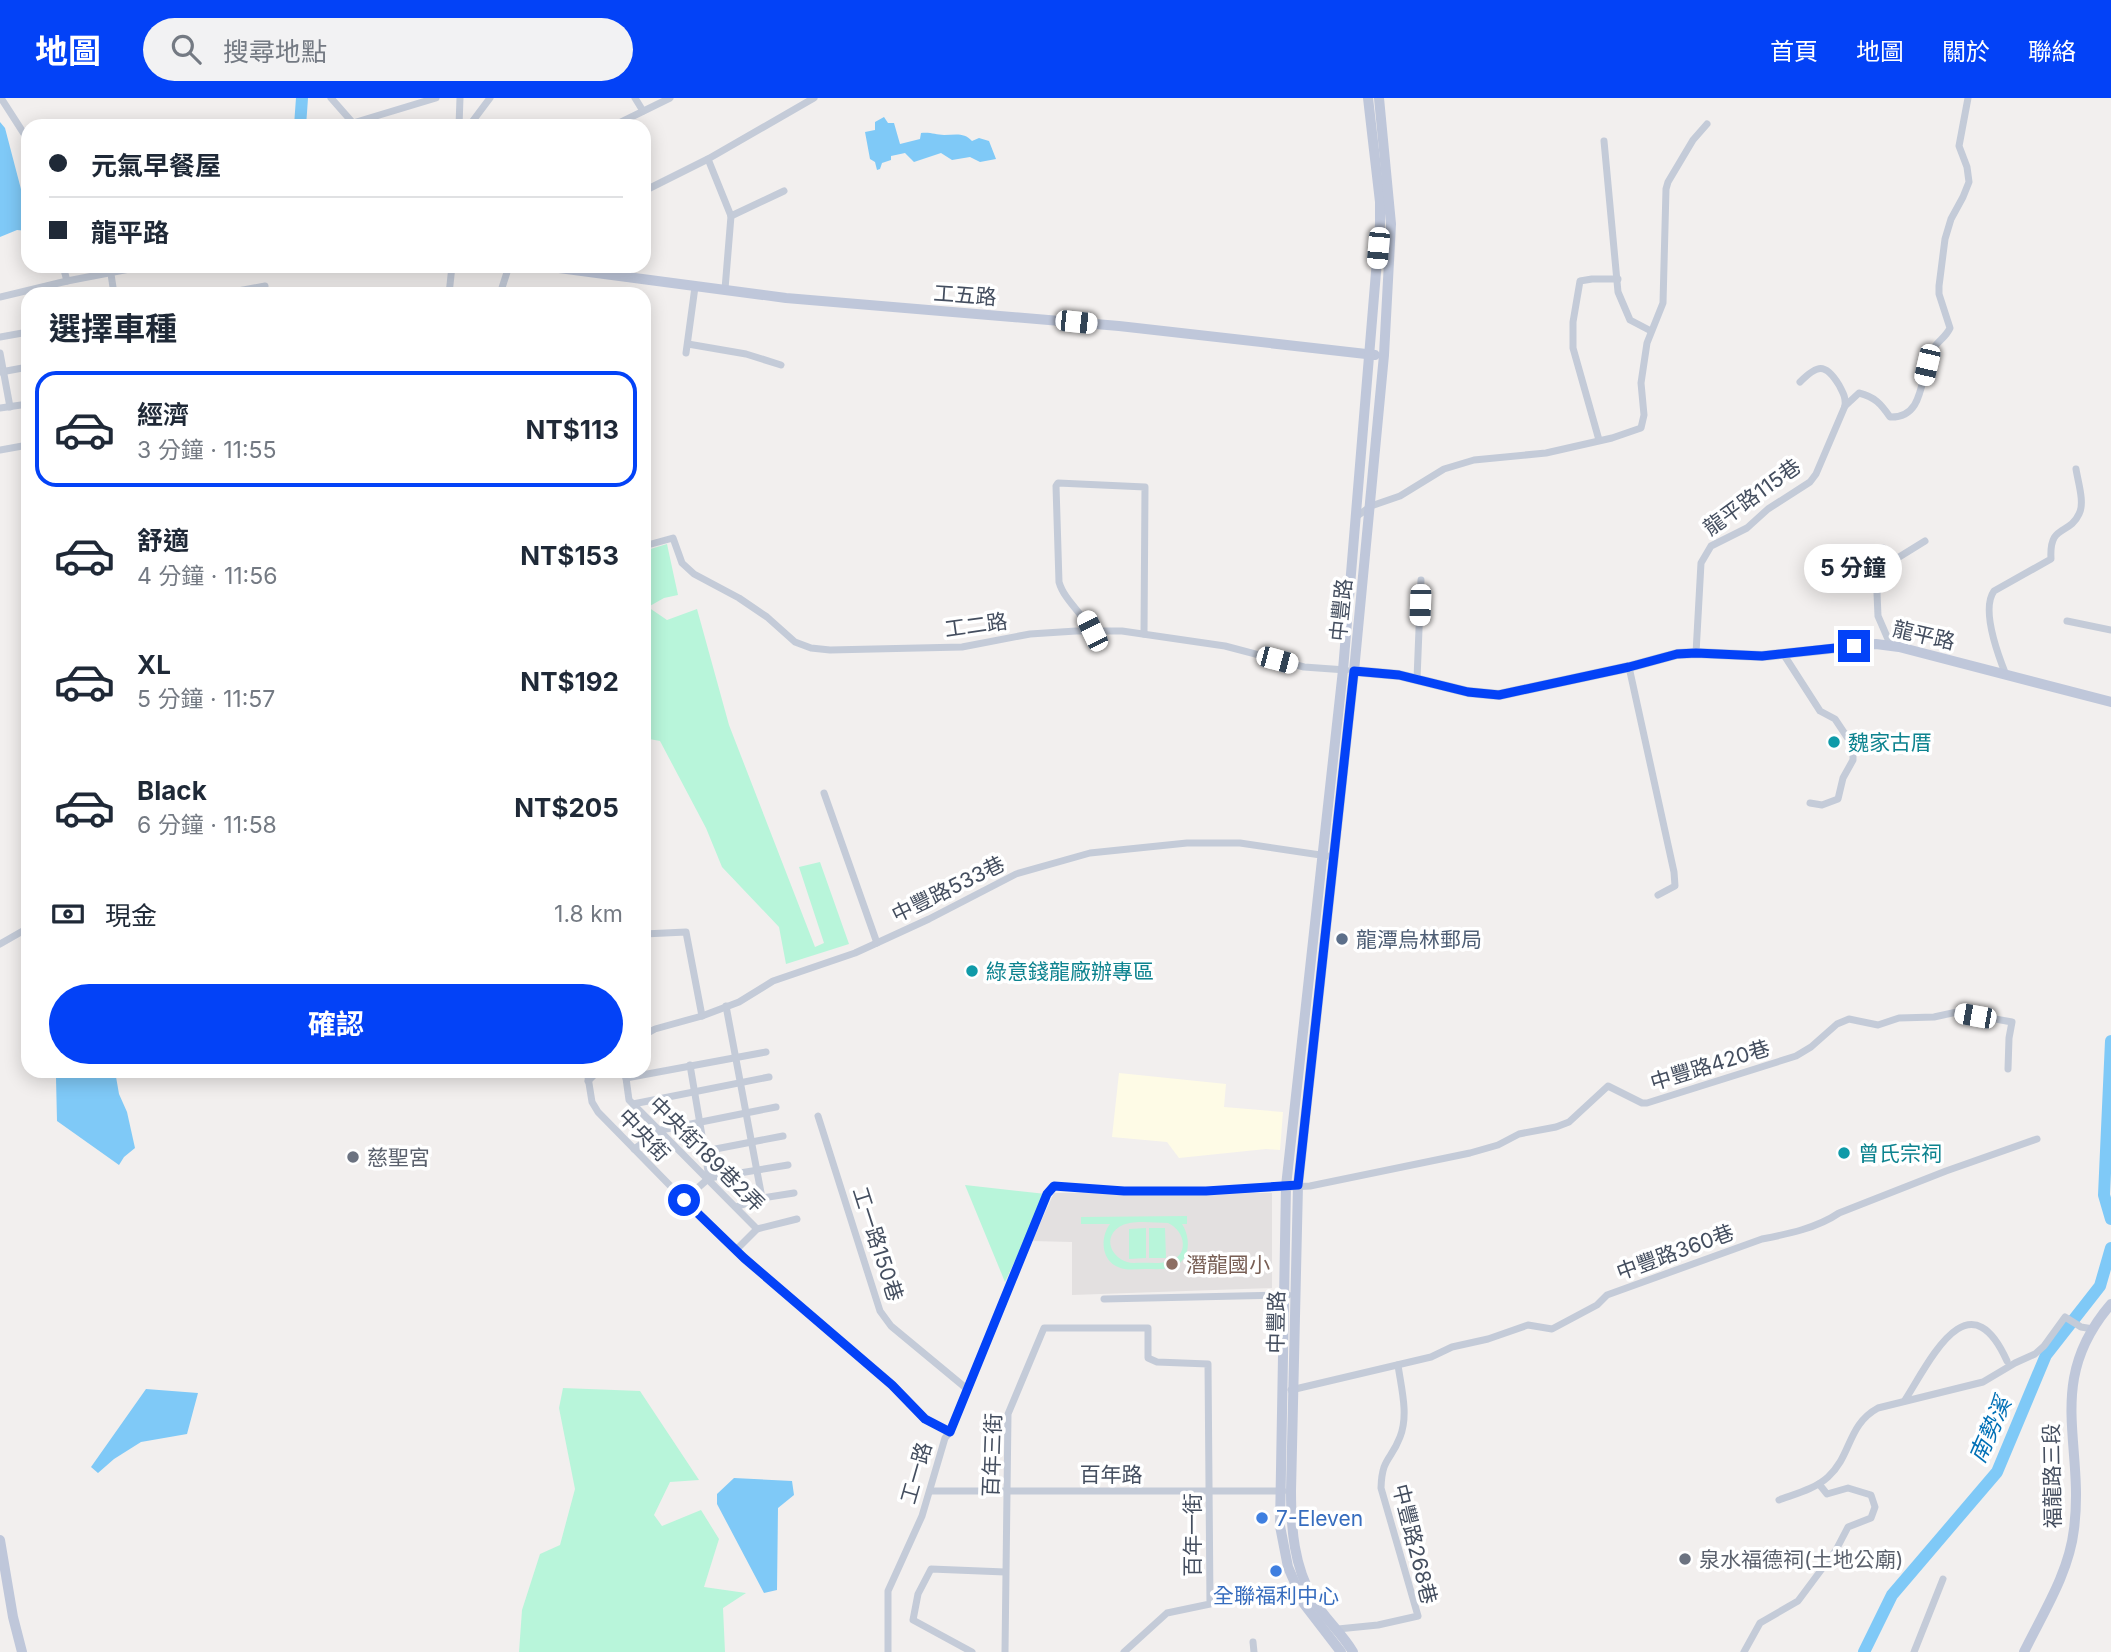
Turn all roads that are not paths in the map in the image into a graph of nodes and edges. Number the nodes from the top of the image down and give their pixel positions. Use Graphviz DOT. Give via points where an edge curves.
graph roads {
  1 [pos="1,98"];
  2 [pos="331,98"];
  3 [pos="436,98"];
  4 [pos="460,98"];
  5 [pos="490,98"];
  6 [pos="635,98"];
  7 [pos="670,98"];
  8 [pos="814,98"];
  9 [pos="1368,98"];
  10 [pos="1379,98"];
  11 [pos="1968,98"];
  12 [pos="643,111"];
  13 [pos="349,119"];
  14 [pos="366,119"];
  15 [pos="459,119"];
  16 [pos="474,119"];
  17 [pos="627,119"];
  18 [pos="1707,124"];
  19 [pos="21,129"];
  20 [pos="1604,141"];
  21 [pos="708,159"];
  22 [pos="651,188"];
  23 [pos="784,191"];
  24 [pos="731,216"];
  25 [pos="1384,249"];
  26 [pos="65,273"];
  27 [pos="115,273"];
  28 [pos="594,273"];
  29 [pos="111,274"];
  30 [pos="1618,279"];
  31 [pos="67,281"];
  32 [pos="265,286"];
  33 [pos="42,287"];
  34 [pos="113,287"];
  35 [pos="260,287"];
  36 [pos="695,287"];
  37 [pos="725,289"];
  38 [pos="21,292"];
  39 [pos="0,297"];
  40 [pos="1651,331"];
  41 [pos="21,333"];
  42 [pos="0,337"];
  43 [pos="688,344"];
  44 [pos="0,353"];
  45 [pos="687,353"];
  46 [pos="1370,355"];
  47 [pos="1384,355"];
  48 [pos="781,365"];
  49 [pos="21,368"];
  50 [pos="2,372"];
  51 [pos="1800,382"];
  52 [pos="21,405"];
  53 [pos="1845,406"];
  54 [pos="10,407"];
  55 [pos="0,408"];
  56 [pos="1599,440"];
  57 [pos="21,446"];
  58 [pos="0,450"];
  59 [pos="2076,469"];
  60 [pos="1371,506"];
  61 [pos="1356,517"];
  62 [pos="1925,541"];
  63 [pos="651,544"];
  64 [pos="1883,548"];
  65 [pos="1883,567"];
  66 [pos="1421,580"];
  67 [pos="2067,621"];
  68 [pos="2111,630"];
  69 [pos="1092,631"];
  70 [pos="1144,634"];
  71 [pos="1891,646"];
  72 [pos="1696,653"];
  73 [pos="1784,655"];
  74 [pos="1629,667"];
  75 [pos="1349,670"];
  76 [pos="2006,675"];
  77 [pos="1417,679"];
  78 [pos="2111,702"];
  79 [pos="824,793"];
  80 [pos="1810,803"];
  81 [pos="1329,856"];
  82 [pos="1658,895"];
  83 [pos="21,932"];
  84 [pos="651,934"];
  85 [pos="877,943"];
  86 [pos="0,944"];
  87 [pos="726,1006"];
  88 [pos="702,1016"];
  89 [pos="651,1031"];
  90 [pos="766,1052"];
  91 [pos="736,1057"];
  92 [pos="690,1065"];
  93 [pos="2008,1069"];
  94 [pos="651,1070"];
  95 [pos="769,1077"];
  96 [pos="588,1078"];
  97 [pos="591,1078"];
  98 [pos="626,1078"];
  99 [pos="588,1081"];
  100 [pos="741,1083"];
  101 [pos="694,1092"];
  102 [pos="633,1104"];
  103 [pos="776,1107"];
  104 [pos="746,1114"];
  105 [pos="818,1116"];
  106 [pos="699,1123"];
  107 [pos="661,1130"];
  108 [pos="783,1136"];
  109 [pos="2037,1139"];
  110 [pos="752,1142"];
  111 [pos="634,1149"];
  112 [pos="705,1151"];
  113 [pos="788,1165"];
  114 [pos="757,1171"];
  115 [pos="709,1178"];
  116 [pos="1298,1185"];
  117 [pos="1286,1186"];
  118 [pos="794,1193"];
  119 [pos="762,1198"];
  120 [pos="684,1200"];
  121 [pos="736,1207"];
  122 [pos="797,1219"];
  123 [pos="757,1229"];
  124 [pos="736,1250"];
  125 [pos="1290,1295"];
  126 [pos="1104,1298"];
  127 [pos="2111,1304"];
  128 [pos="2093,1329"];
  129 [pos="2007,1361"];
  130 [pos="1208,1364"];
  131 [pos="1398,1365"];
  132 [pos="967,1389"];
  133 [pos="1288,1390"];
  134 [pos="1905,1401"];
  135 [pos="950,1432"];
  136 [pos="1819,1485"];
  137 [pos="1286,1491"];
  138 [pos="930,1492"];
  139 [pos="1008,1492"];
  140 [pos="1209,1492"];
  141 [pos="1779,1500"];
  142 [pos="0,1540"];
  143 [pos="1005,1572"];
  144 [pos="1943,1579"];
  145 [pos="1338,1629"];
  146 [pos="1253,1642"];
  147 [pos="22,1652"];
  148 [pos="888,1652"];
  149 [pos="972,1652"];
  150 [pos="1005,1652"];
  151 [pos="1124,1652"];
  152 [pos="1254,1652"];
  153 [pos="1341,1652"];
  154 [pos="1353,1652"];
  155 [pos="1744,1652"];
  156 [pos="1914,1652"];
  157 [pos="2024,1652"];
  1 -- 19 [label="street"];
  2 -- 13 [label="street"];
  3 -- 14 [label="street"];
  4 -- 15 [label="street"];
  5 -- 16 [label="street"];
  6 -- 12 [label="street"];
  7 -- 12 [label="street"];
  8 -- 21 [label="street"];
  9 -- 25 [label="main road, 中豐路"];
  10 -- 25 [label="main road, 中豐路" via="1391,224"];
  11 -- 53 [label="street" via="1959,146 1969,182 1945,239 1939,294 1950,328 1934,348 1910,412 1890,417 1871,396 1859,393"];
  12 -- 17 [label="street"];
  18 -- 40 [label="street" via="1666,189 1663,303"];
  20 -- 30 [label="street"];
  21 -- 22 [label="street"];
  21 -- 24 [label="street"];
  23 -- 24 [label="street"];
  24 -- 37 [label="street"];
  25 -- 46 [label="main road, 中豐路"];
  25 -- 47 [label="main road, 中豐路"];
  26 -- 31 [label="street"];
  27 -- 29 [label="street"];
  28 -- 36 [label="main road, 工五路"];
  29 -- 31 [label="street"];
  29 -- 34 [label="street"];
  30 -- 40 [label="street" via="1618,292 1630,320"];
  30 -- 56 [label="street" via="1580,281 1573,322 1573,348"];
  31 -- 33 [label="street"];
  32 -- 35 [label="street"];
  36 -- 37 [label="main road, 工五路"];
  36 -- 43 [label="street"];
  37 -- 46 [label="main road, 工五路"];
  38 -- 39 [label="street"];
  40 -- 56 [label="street" via="1641,383 1641,428"];
  41 -- 42 [label="street"];
  43 -- 45 [label="street"];
  43 -- 48 [label="street"];
  44 -- 50 [label="street"];
  46 -- 47 [label="main road, 工五路"];
  46 -- 61 [label="main road, 中豐路"];
  47 -- 60 [label="main road, 中豐路"];
  49 -- 50 [label="street"];
  50 -- 54 [label="street"];
  51 -- 53 [label="street" via="1814,369 1830,370 1846,397"];
  52 -- 54 [label="street"];
  53 -- 72 [label="street, 龍平路115巷" via="1810,481 1746,528 1711,546 1701,564"];
  54 -- 55 [label="street"];
  56 -- 60 [label="street" via="1546,453 1455,465 1400,496"];
  57 -- 58 [label="street"];
  59 -- 76 [label="street" via="2080,514 2058,530 2051,559 1990,597 1990,620"];
  60 -- 61 [label="street"];
  60 -- 75 [label="main road, 中豐路"];
  61 -- 75 [label="main road, 中豐路"];
  62 -- 65 [label="street"];
  63 -- 69 [label="street, 工二路" via="673,538 682,563 694,573 767,617 795,642 811,648 962,647 1030,634"];
  64 -- 65 [label="street"];
  65 -- 71 [label="street" via="1878,616"];
  66 -- 77 [label="street"];
  67 -- 68 [label="street"];
  69 -- 70 [label="street, 工二路"];
  69 -- 70 [label="street" via="1059,582 1059,484 1145,487"];
  70 -- 75 [label="street, 工二路" via="1225,646 1304,667"];
  71 -- 73 [label="main road, 龍平路"];
  71 -- 76 [label="main road, 龍平路"];
  72 -- 73 [label="main road, 龍平路"];
  72 -- 74 [label="main road, 龍平路"];
  73 -- 80 [label="street" via="1820,711 1835,719 1853,746 1853,760 1838,799 1822,805"];
  74 -- 77 [label="main road, 龍平路" via="1499,695"];
  74 -- 82 [label="street" via="1674,872 1675,886"];
  75 -- 77 [label="main road, 龍平路"];
  75 -- 81 [label="main road, 中豐路"];
  76 -- 78 [label="main road, 龍平路"];
  79 -- 85 [label="street"];
  81 -- 85 [label="street, 中豐路533巷" via="1240,844 1187,843 1090,853 1016,874"];
  81 -- 116 [label="main road, 中豐路"];
  81 -- 117 [label="main road, 中豐路"];
  83 -- 86 [label="street"];
  84 -- 88 [label="street" via="687,932"];
  85 -- 87 [label="street, 中豐路533巷" via="773,981"];
  87 -- 88 [label="street, 中豐路533巷"];
  87 -- 91 [label="street"];
  88 -- 89 [label="street, 中豐路533巷"];
  90 -- 91 [label="street"];
  91 -- 92 [label="street"];
  91 -- 100 [label="street"];
  92 -- 94 [label="street"];
  92 -- 101 [label="street"];
  93 -- 116 [label="street, 中豐路420巷" via="2012,1022 1957,1012 1878,1024 1849,1019 1796,1056 1712,1084 1647,1103 1608,1086 1569,1122 1550,1129 1416,1165"];
  95 -- 100 [label="street"];
  96 -- 99 [label="street, 中央街"];
  97 -- 99 [label="street"];
  98 -- 102 [label="street"];
  99 -- 111 [label="street, 中央街" via="598,1112"];
  100 -- 101 [label="street"];
  100 -- 104 [label="street"];
  101 -- 102 [label="street"];
  101 -- 106 [label="street"];
  102 -- 107 [label="street, 中央街189巷2弄"];
  103 -- 104 [label="street"];
  104 -- 106 [label="street"];
  104 -- 110 [label="street"];
  105 -- 132 [label="street, 工一路150巷" via="880,1311 891,1326"];
  106 -- 107 [label="street"];
  106 -- 112 [label="street"];
  107 -- 111 [label="street"];
  107 -- 115 [label="street, 中央街189巷2弄"];
  108 -- 110 [label="street"];
  109 -- 131 [label="street, 中豐路360巷" via="1934,1175 1828,1220 1607,1295 1552,1329 1528,1325"];
  110 -- 112 [label="street"];
  110 -- 114 [label="street"];
  111 -- 120 [label="street, 中央街"];
  112 -- 115 [label="street"];
  113 -- 114 [label="street"];
  114 -- 115 [label="street"];
  114 -- 119 [label="street"];
  115 -- 120 [label="street"];
  115 -- 121 [label="street, 中央街189巷2弄"];
  116 -- 117 [label="street, 工一路"];
  116 -- 125 [label="main road, 中豐路"];
  117 -- 125 [label="main road, 中豐路"];
  117 -- 132 [label="street, 工一路" via="1124,1191 1054,1186"];
  118 -- 119 [label="street"];
  119 -- 121 [label="street"];
  120 -- 124 [label="street, 中央街"];
  121 -- 123 [label="street, 中央街189巷2弄"];
  122 -- 123 [label="street"];
  123 -- 124 [label="street"];
  124 -- 135 [label="street, 中央街" via="925,1419"];
  125 -- 126 [label="street"];
  125 -- 133 [label="main road, 中豐路"];
  127 -- 128 [label="main road, 福龍路三段"];
  128 -- 134 [label="street" via="2065,1317 2035,1354 1983,1382"];
  128 -- 157 [label="main road, 福龍路三段" via="2075,1373 2070,1406 2076,1503 2071,1546"];
  129 -- 134 [label="street" via="1997,1340 1981,1325 1963,1324 1954,1329"];
  130 -- 139 [label="street, 百年三街" via="1147,1358 1148,1328 1044,1328 1007,1414"];
  130 -- 140 [label="street, 百年一街"];
  131 -- 133 [label="street, 中豐路360巷"];
  131 -- 145 [label="street, 中豐路268巷" via="1404,1406 1401,1436 1381,1470 1381,1488 1418,1616"];
  132 -- 135 [label="street, 工一路"];
  133 -- 137 [label="main road, 中豐路"];
  134 -- 136 [label="street" via="1864,1417 1838,1466"];
  135 -- 138 [label="street, 工一路"];
  136 -- 141 [label="street"];
  136 -- 155 [label="street" via="1827,1494 1848,1488 1871,1495 1875,1507 1871,1518 1848,1527 1798,1601 1760,1623"];
  137 -- 140 [label="street, 百年路"];
  137 -- 145 [label="main road, 中豐路" via="1298,1564 1313,1599"];
  137 -- 153 [label="main road, 中豐路" via="1280,1526 1287,1567 1304,1604"];
  138 -- 139 [label="street, 百年路"];
  138 -- 148 [label="street, 工一路" via="888,1591"];
  139 -- 140 [label="street, 百年路"];
  139 -- 143 [label="street, 百年三街"];
  140 -- 151 [label="street, 百年一街" via="1210,1604 1167,1613"];
  142 -- 147 [label="main road"];
  143 -- 149 [label="street" via="931,1569 918,1594 913,1620"];
  143 -- 150 [label="street, 百年三街"];
  144 -- 156 [label="street"];
  145 -- 154 [label="main road, 中豐路"];
  146 -- 152 [label="street"];
}
